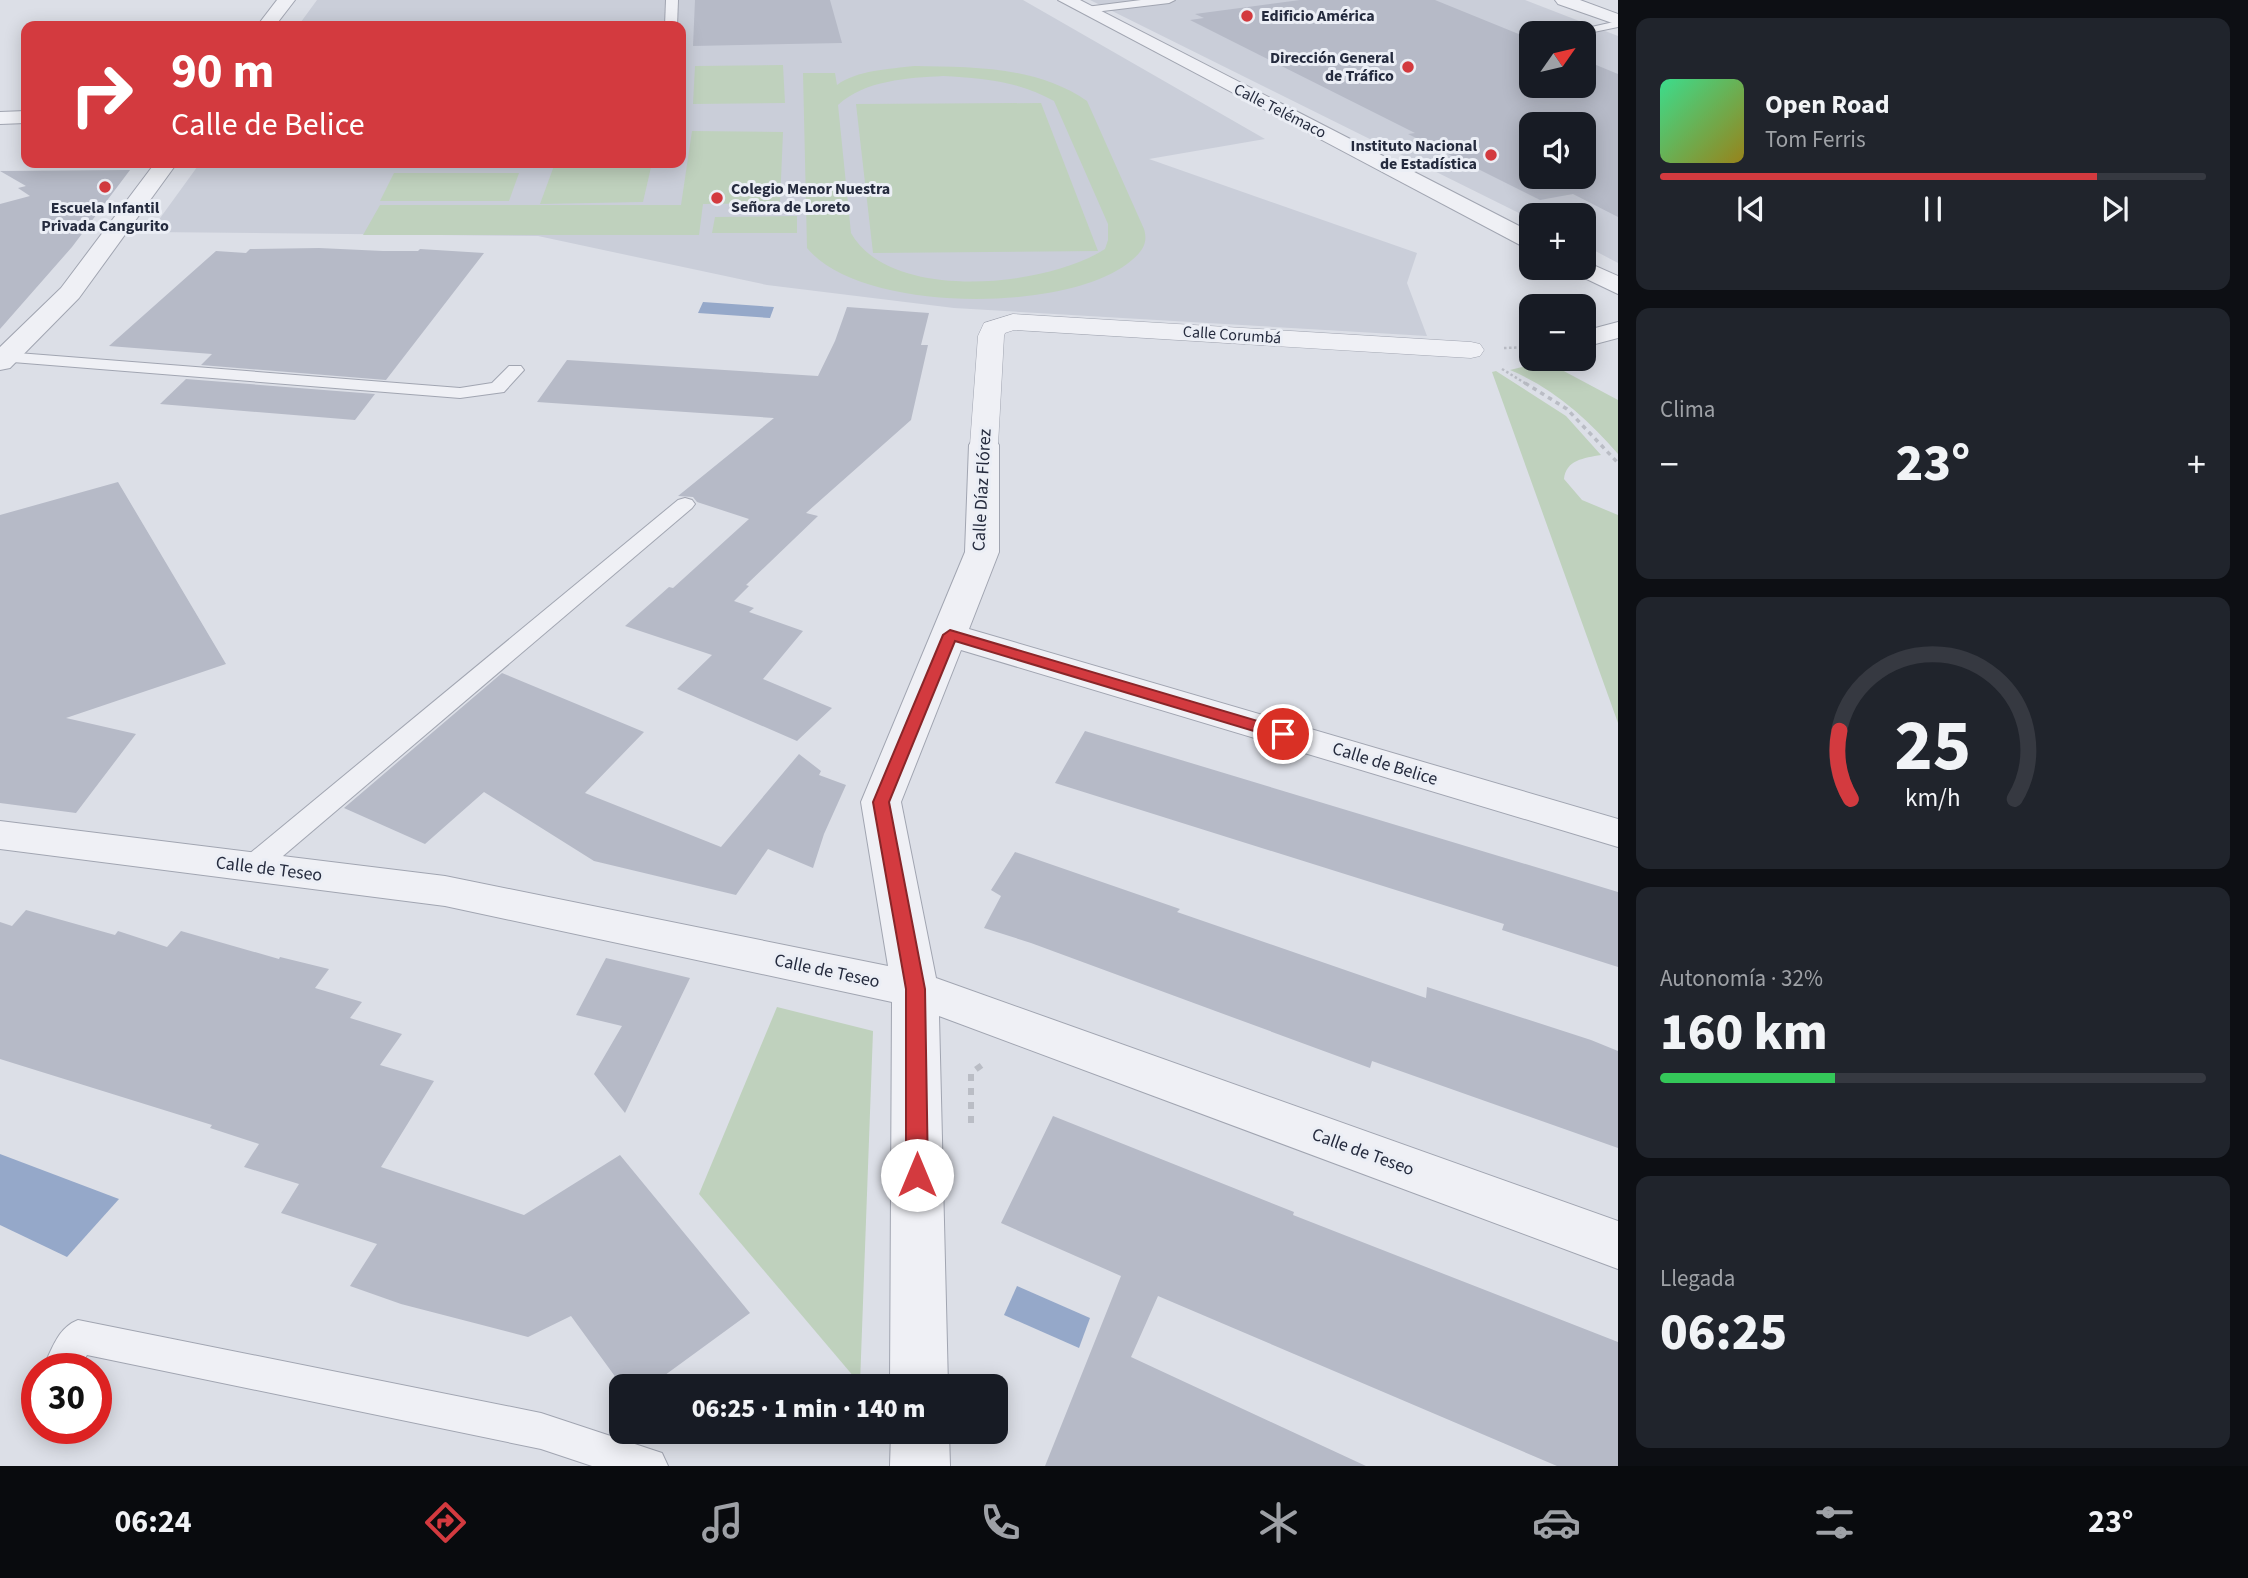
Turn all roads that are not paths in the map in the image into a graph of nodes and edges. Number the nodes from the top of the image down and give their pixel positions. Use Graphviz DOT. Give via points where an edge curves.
graph roads {
  1 [pos="286,0"];
  2 [pos="672,0"];
  3 [pos="1066,0"];
  4 [pos="1169,0"];
  5 [pos="1564,0"];
  6 [pos="1086,10"];
  7 [pos="270,21"];
  8 [pos="671,21"];
  9 [pos="1618,22"];
  10 [pos="1596,27"];
  11 [pos="0,117"];
  12 [pos="21,117"];
  13 [pos="162,168"];
  14 [pos="1519,235"];
  15 [pos="1596,275"];
  16 [pos="1618,286"];
  17 [pos="993,328"];
  18 [pos="1618,330"];
  19 [pos="1596,336"];
  20 [pos="1471,350"];
  21 [pos="3,360"];
  22 [pos="515,370"];
  23 [pos="984,445"];
  24 [pos="685,504"];
  25 [pos="950,635"];
  26 [pos="1618,833"];
  27 [pos="0,835"];
  28 [pos="253,866"];
  29 [pos="915,989"];
  30 [pos="1618,1245"];
  31 [pos="68,1353"];
  32 [pos="919,1374"];
  33 [pos="920,1444"];
  34 [pos="649,1466"];
  35 [pos="920,1466"];
  1 -- 7 [label="street"];
  2 -- 8 [label="lane"];
  3 -- 6 [label="street, Calle Telémaco"];
  4 -- 6 [label="lane"];
  5 -- 9 [label="street"];
  6 -- 14 [label="street, Calle Telémaco"];
  9 -- 10 [label="lane"];
  11 -- 12 [label="street"];
  13 -- 21 [label="street" via="70,293"];
  15 -- 16 [label="street"];
  17 -- 20 [label="street, Calle Corumbá" via="1013,322"];
  17 -- 23 [label="street, Calle Díaz Flórez"];
  18 -- 19 [label="street"];
  21 -- 22 [label="lane" via="460,393 498,388"];
  23 -- 25 [label="street, Calle Díaz Flórez" via="982,552"];
  24 -- 28 [label="lane"];
  25 -- 26 [label="street, Calle de Belice"];
  25 -- 29 [label="street, Calle Díaz Flórez" via="881,802"];
  27 -- 28 [label="street, Calle de Teseo"];
  28 -- 29 [label="street, Calle de Teseo" via="445,891"];
  29 -- 30 [label="street, Calle de Teseo"];
  29 -- 32 [label="street, Calle Díaz Flórez"];
  31 -- 34 [label="lane" via="78,1337 541,1430"];
  33 -- 35 [label="street"];
}
